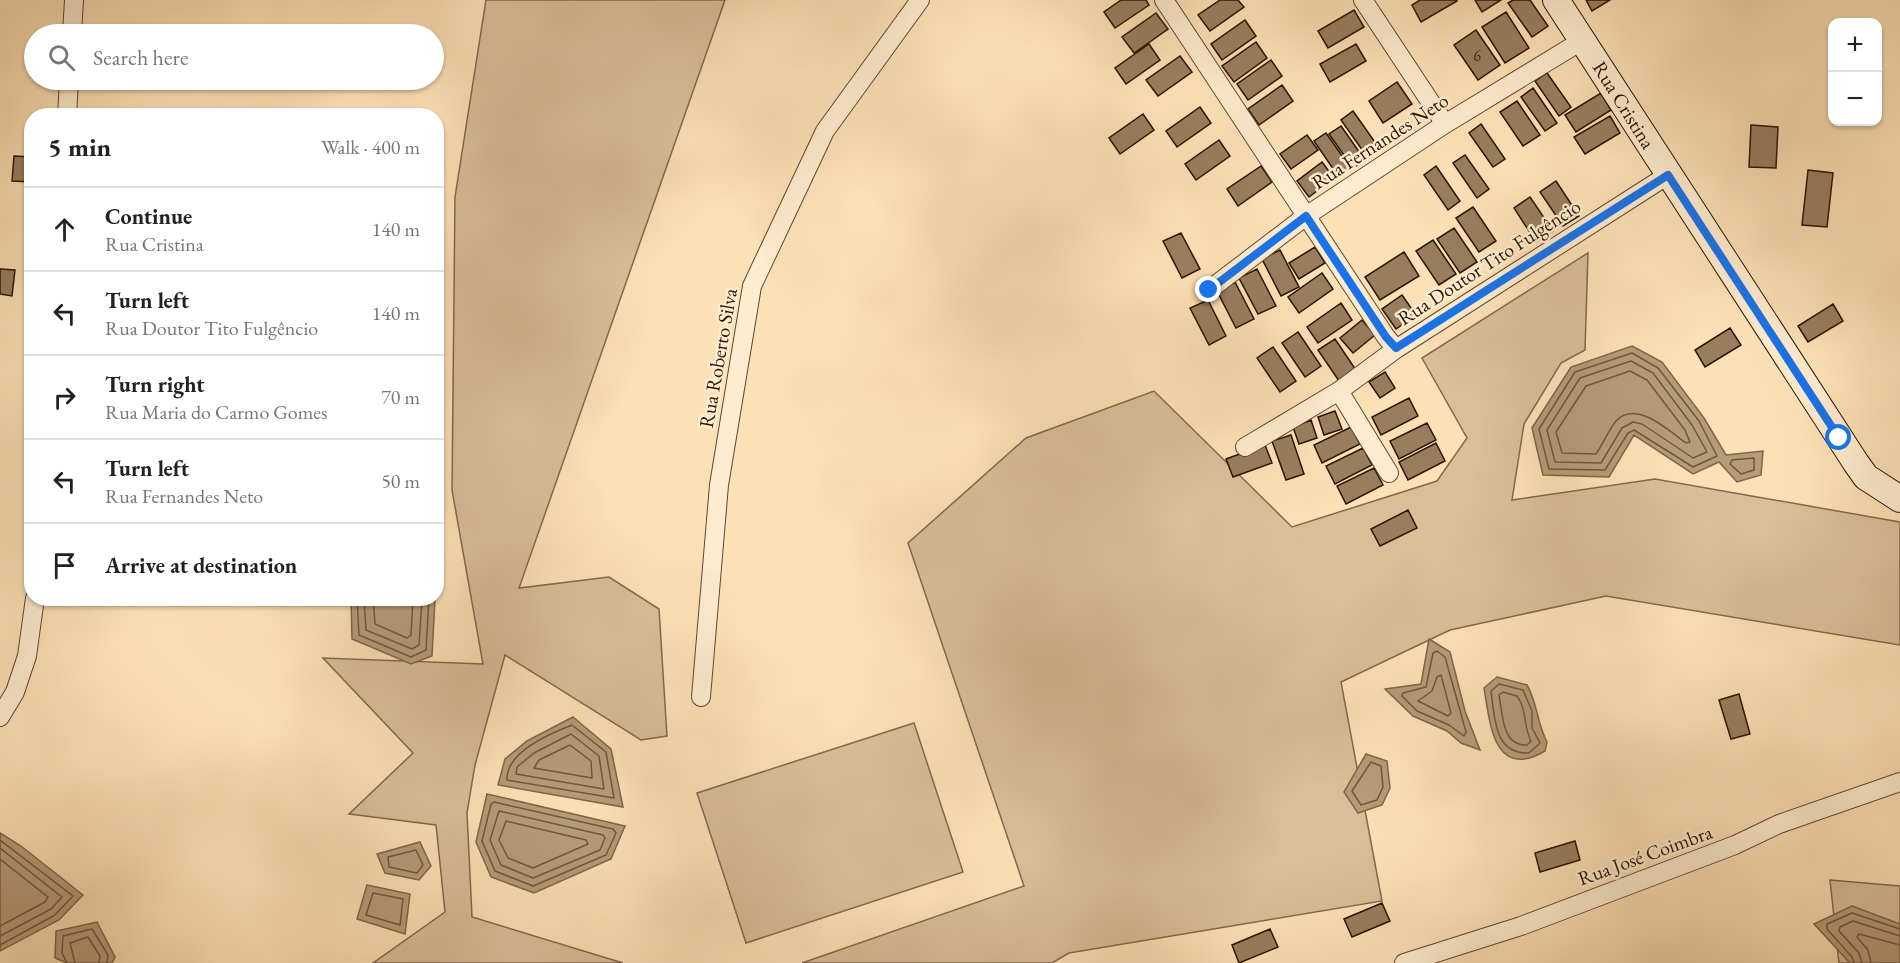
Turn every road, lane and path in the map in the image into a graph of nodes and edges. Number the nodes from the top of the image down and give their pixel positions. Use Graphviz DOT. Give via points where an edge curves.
graph roads {
  1 [pos="74,0"];
  2 [pos="920,0"];
  3 [pos="1164,0"];
  4 [pos="1363,0"];
  5 [pos="1556,0"];
  6 [pos="73,24"];
  7 [pos="1583,40"];
  8 [pos="68,90"];
  9 [pos="67,108"];
  10 [pos="1445,124"];
  11 [pos="1668,175"];
  12 [pos="1306,216"];
  13 [pos="1209,290"];
  14 [pos="1396,348"];
  15 [pos="1339,391"];
  16 [pos="1245,447"];
  17 [pos="1389,473"];
  18 [pos="1900,499"];
  19 [pos="34,606"];
  20 [pos="701,697"];
  21 [pos="0,717"];
  22 [pos="1900,782"];
  23 [pos="1404,963"];
  1 -- 6 [label="street"];
  2 -- 20 [label="street, Rua Roberto Silva" via="825,131 752,286 719,485"];
  3 -- 12 [label="street"];
  4 -- 10 [label="street"];
  5 -- 7 [label="main road, Rua Cristina"];
  7 -- 10 [label="street, Rua Fernandes Neto"];
  7 -- 11 [label="main road, Rua Cristina"];
  8 -- 9 [label="street"];
  10 -- 12 [label="street, Rua Fernandes Neto"];
  11 -- 14 [label="street, Rua Doutor Tito Fulgêncio"];
  11 -- 18 [label="main road, Rua Cristina" via="1866,477"];
  12 -- 13 [label="street, Rua Fernandes Neto"];
  12 -- 14 [label="street"];
  14 -- 15 [label="street, Rua Doutor Tito Fulgêncio"];
  15 -- 16 [label="street, Rua Doutor Tito Fulgêncio"];
  15 -- 17 [label="street"];
  19 -- 21 [label="street" via="27,656 15,692"];
  22 -- 23 [label="street, Rua José Coimbra" via="1779,824 1735,845 1521,926"];
}
